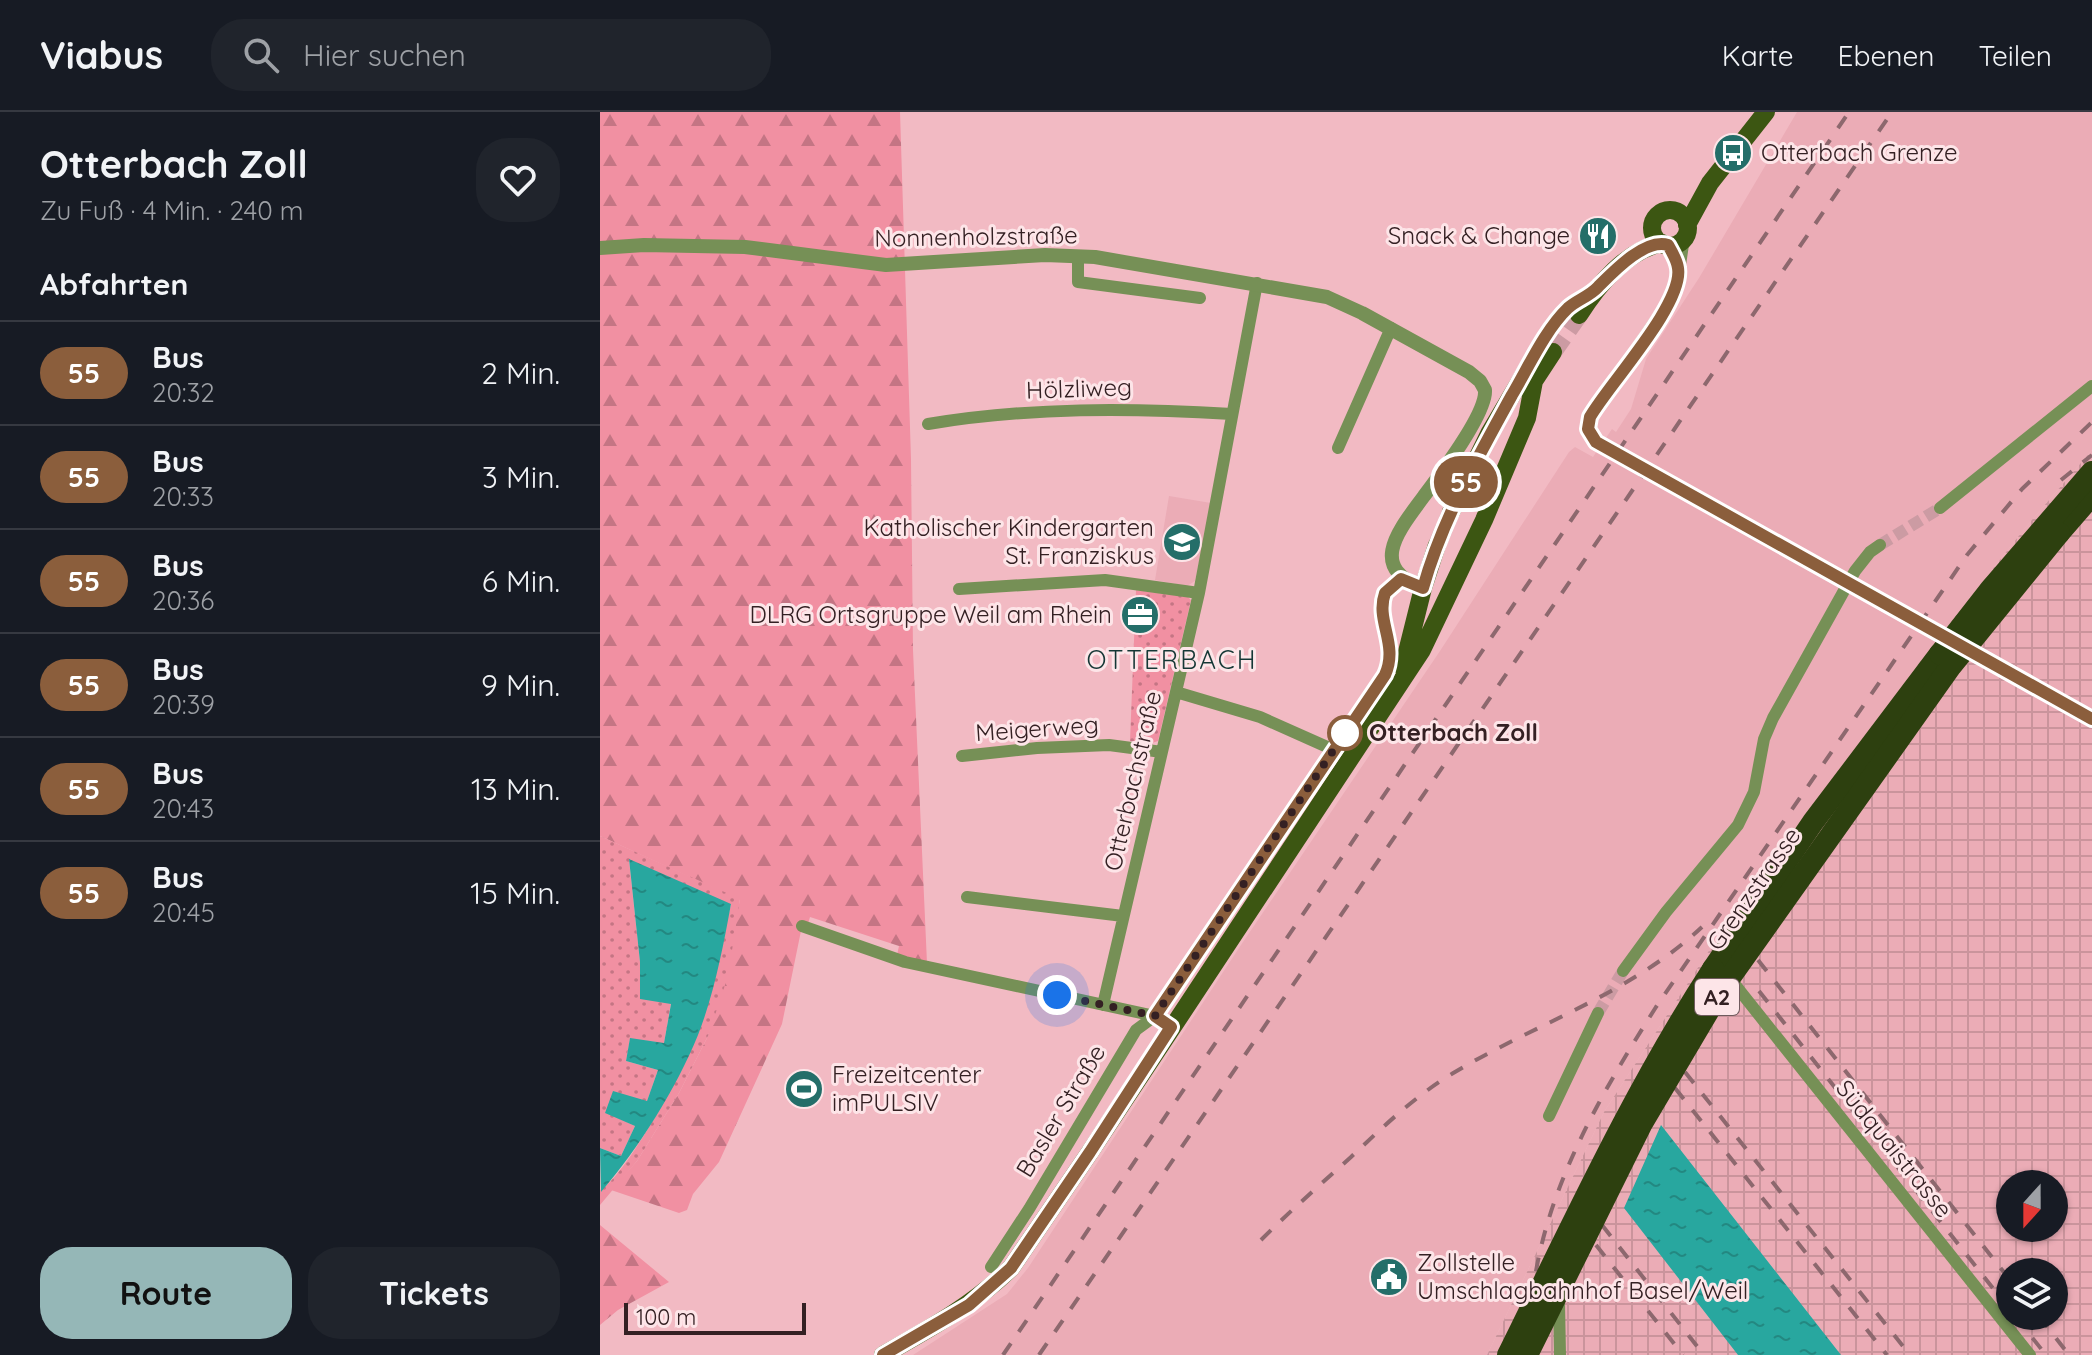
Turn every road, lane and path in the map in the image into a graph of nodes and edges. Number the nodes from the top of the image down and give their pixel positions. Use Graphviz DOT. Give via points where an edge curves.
graph roads {
  1 [pos="1766,112"];
  2 [pos="1671,232"];
  3 [pos="600,248"];
  4 [pos="1078,256"];
  5 [pos="1257,283"];
  6 [pos="1200,298"];
  7 [pos="1574,312"];
  8 [pos="1391,328"];
  9 [pos="1548,348"];
  10 [pos="1529,378"];
  11 [pos="2092,386"];
  12 [pos="1232,414"];
  13 [pos="928,424"];
  14 [pos="1600,445"];
  15 [pos="1338,448"];
  16 [pos="2092,472"];
  17 [pos="2092,495"];
  18 [pos="1709,506"];
  19 [pos="1940,508"];
  20 [pos="1451,512"];
  21 [pos="1730,517"];
  22 [pos="1437,545"];
  23 [pos="1880,545"];
  24 [pos="1810,562"];
  25 [pos="1401,579"];
  26 [pos="1849,583"];
  27 [pos="1423,588"];
  28 [pos="959,589"];
  29 [pos="1199,593"];
  30 [pos="1446,596"];
  31 [pos="1877,599"];
  32 [pos="1946,639"];
  33 [pos="1960,647"];
  34 [pos="1399,683"];
  35 [pos="1176,692"];
  36 [pos="2092,719"];
  37 [pos="1334,750"];
  38 [pos="1162,752"];
  39 [pos="962,756"];
  40 [pos="967,897"];
  41 [pos="1123,916"];
  42 [pos="802,926"];
  43 [pos="1724,970"];
  44 [pos="1623,971"];
  45 [pos="1103,1005"];
  46 [pos="1598,1013"];
  47 [pos="1155,1016"];
  48 [pos="1171,1027"];
  49 [pos="1549,1116"];
  50 [pos="991,1267"];
  51 [pos="883,1355"];
  52 [pos="1508,1355"];
  53 [pos="1527,1355"];
  54 [pos="1560,1355"];
  55 [pos="2030,1355"];
  1 -- 2 [label="main road"];
  2 -- 7 [label="main road" via="1627,259"];
  2 -- 14 [label="street" via="1679,270 1672,294 1590,417 1588,429"];
  3 -- 4 [label="street, Nonnenholzstraße" via="745,247 886,265"];
  4 -- 5 [label="street, Nonnenholzstraße"];
  4 -- 6 [label="street, Nonnenholzstraße" via="1078,282"];
  5 -- 8 [label="street, Nonnenholzstraße" via="1327,297"];
  5 -- 12 [label="street, Otterbachstraße"];
  8 -- 15 [label="street"];
  8 -- 25 [label="street, Nonnenholzstraße" via="1469,372 1484,385 1486,395 1454,454 1399,530 1392,556"];
  9 -- 10 [label="main road"];
  10 -- 20 [label="main road" via="1490,432"];
  10 -- 30 [label="main road" via="1528,415"];
  11 -- 19 [label="street"];
  12 -- 13 [label="street, Hölzliweg" via="1071,409"];
  12 -- 29 [label="street, Otterbachstraße"];
  16 -- 52 [label="highway, A2, bridge" via="1940,654 1813,822 1713,969 1611,1144"];
  17 -- 53 [label="highway, A2, bridge" via="1951,666 1748,949 1641,1125"];
  18 -- 21 [label="street"];
  22 -- 27 [label="main road"];
  23 -- 26 [label="street"];
  24 -- 26 [label="street"];
  25 -- 27 [label="street"];
  25 -- 37 [label="street, Basler Straße" via="1382,602 1390,663"];
  26 -- 31 [label="street"];
  26 -- 44 [label="street" via="1773,718 1754,792 1738,825"];
  27 -- 30 [label="main road"];
  27 -- 34 [label="main road"];
  28 -- 29 [label="street" via="1105,580"];
  29 -- 35 [label="street, Otterbachstraße"];
  30 -- 34 [label="main road" via="1422,650"];
  32 -- 33 [label="street"];
  33 -- 36 [label="street"];
  33 -- 43 [label="street, Grenzstrasse"];
  34 -- 48 [label="main road"];
  35 -- 37 [label="street" via="1260,717"];
  35 -- 38 [label="street, Otterbachstraße"];
  37 -- 47 [label="street, Basler Straße"];
  38 -- 39 [label="street, Meigerweg" via="1109,745"];
  38 -- 41 [label="street, Otterbachstraße"];
  40 -- 41 [label="street"];
  41 -- 45 [label="street, Otterbachstraße"];
  42 -- 45 [label="street" via="905,962"];
  43 -- 54 [label="street, Grenzstrasse" via="1621,1140 1574,1237 1559,1303"];
  43 -- 55 [label="street, Südquaistrasse"];
  45 -- 47 [label="street"];
  46 -- 49 [label="street"];
  47 -- 48 [label="street"];
  47 -- 50 [label="street, Basler Straße" via="1136,1030"];
  48 -- 51 [label="main road" via="1011,1268 969,1305"];
}
